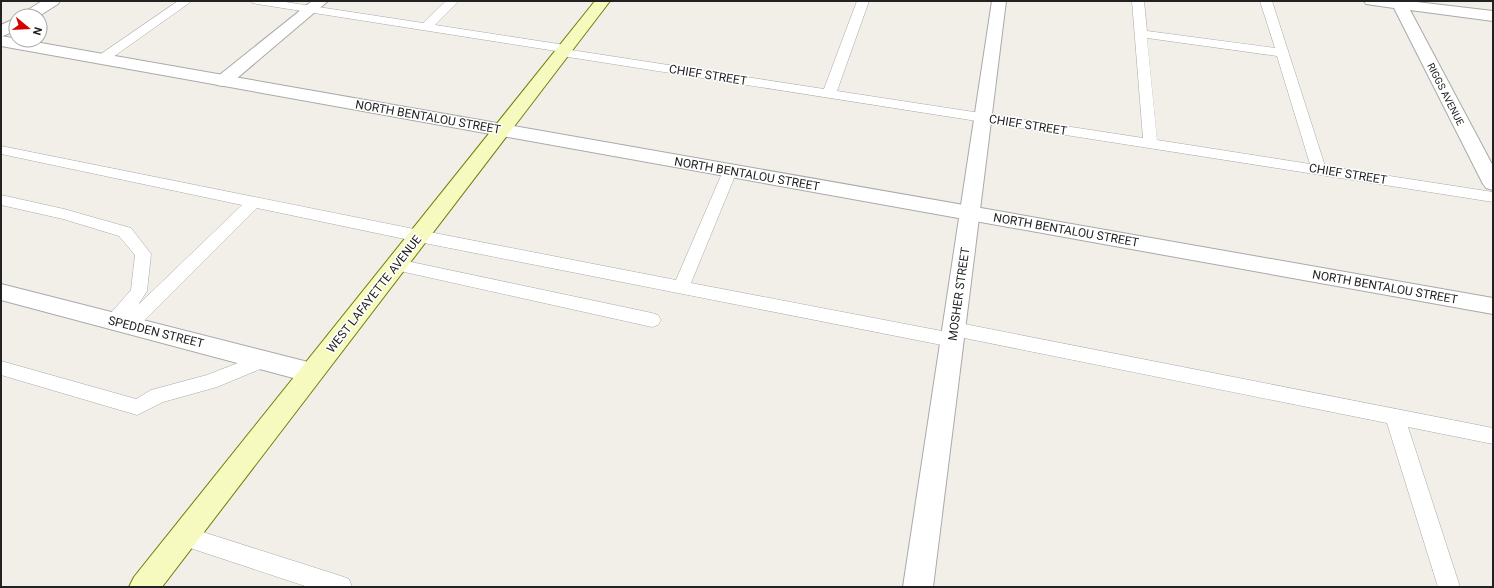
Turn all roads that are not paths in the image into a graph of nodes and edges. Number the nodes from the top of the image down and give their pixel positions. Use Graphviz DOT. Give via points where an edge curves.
graph roads {
  1 [pos="53,1"];
  2 [pos="186,1"];
  3 [pos="257,1"];
  4 [pos="453,1"];
  5 [pos="603,1"];
  6 [pos="863,1"];
  7 [pos="1000,1"];
  8 [pos="1138,1"];
  9 [pos="1266,1"];
  10 [pos="1371,1"];
  11 [pos="316,5"];
  12 [pos="1400,5"];
  13 [pos="41,8"];
  14 [pos="1493,16"];
  15 [pos="426,27"];
  16 [pos="1142,34"];
  17 [pos="1,41"];
  18 [pos="564,51"];
  19 [pos="1282,53"];
  20 [pos="102,59"];
  21 [pos="223,81"];
  22 [pos="829,94"];
  23 [pos="984,118"];
  24 [pos="502,130"];
  25 [pos="1150,143"];
  26 [pos="1,150"];
  27 [pos="1320,169"];
  28 [pos="730,171"];
  29 [pos="1493,184"];
  30 [pos="1493,197"];
  31 [pos="1,200"];
  32 [pos="254,202"];
  33 [pos="970,213"];
  34 [pos="419,236"];
  35 [pos="397,265"];
  36 [pos="681,287"];
  37 [pos="1,292"];
  38 [pos="1493,306"];
  39 [pos="652,320"];
  40 [pos="121,323"];
  41 [pos="953,334"];
  42 [pos="264,360"];
  43 [pos="1,368"];
  44 [pos="312,373"];
  45 [pos="1395,417"];
  46 [pos="1493,436"];
  47 [pos="184,536"];
  48 [pos="144,587"];
  49 [pos="341,587"];
  50 [pos="918,587"];
  51 [pos="1448,587"];
  1 -- 13 [label="street"];
  2 -- 20 [label="lane"];
  3 -- 11 [label="lane, CHIEF STREET"];
  4 -- 15 [label="lane"];
  5 -- 18 [label="main road, WEST LAFAYETTE AVENUE"];
  6 -- 22 [label="lane"];
  7 -- 23 [label="street, MOSHER STREET"];
  8 -- 16 [label="lane"];
  9 -- 19 [label="lane"];
  10 -- 12 [label="street"];
  11 -- 15 [label="lane, CHIEF STREET"];
  11 -- 21 [label="street"];
  12 -- 14 [label="street"];
  12 -- 29 [label="street, RIGGS AVENUE"];
  15 -- 18 [label="lane, CHIEF STREET"];
  16 -- 19 [label="lane"];
  16 -- 25 [label="lane"];
  17 -- 20 [label="street, NORTH BENTALOU STREET"];
  18 -- 22 [label="lane, CHIEF STREET"];
  18 -- 24 [label="main road, WEST LAFAYETTE AVENUE"];
  19 -- 27 [label="lane"];
  20 -- 21 [label="street, NORTH BENTALOU STREET"];
  21 -- 24 [label="street, NORTH BENTALOU STREET"];
  22 -- 23 [label="lane, CHIEF STREET"];
  23 -- 25 [label="lane, CHIEF STREET"];
  23 -- 33 [label="street, MOSHER STREET"];
  24 -- 28 [label="street, NORTH BENTALOU STREET"];
  24 -- 34 [label="main road, WEST LAFAYETTE AVENUE"];
  25 -- 27 [label="lane, CHIEF STREET"];
  26 -- 32 [label="lane"];
  27 -- 30 [label="lane, CHIEF STREET"];
  28 -- 33 [label="street, NORTH BENTALOU STREET"];
  28 -- 36 [label="lane"];
  31 -- 40 [label="lane" via="64,214 125,232 143,254 139,291"];
  32 -- 34 [label="lane"];
  32 -- 40 [label="lane"];
  33 -- 38 [label="street, NORTH BENTALOU STREET"];
  33 -- 41 [label="street, MOSHER STREET"];
  34 -- 35 [label="main road, WEST LAFAYETTE AVENUE"];
  34 -- 36 [label="lane"];
  35 -- 39 [label="lane"];
  35 -- 44 [label="main road, WEST LAFAYETTE AVENUE"];
  36 -- 41 [label="lane"];
  37 -- 40 [label="street, SPEDDEN STREET"];
  40 -- 42 [label="street, SPEDDEN STREET"];
  41 -- 45 [label="lane"];
  41 -- 50 [label="street, MOSHER STREET"];
  42 -- 43 [label="lane" via="210,382 158,396 137,407"];
  42 -- 44 [label="street, SPEDDEN STREET"];
  44 -- 47 [label="main road, WEST LAFAYETTE AVENUE"];
  45 -- 46 [label="lane"];
  45 -- 51 [label="lane"];
  47 -- 48 [label="main road, WEST LAFAYETTE AVENUE"];
  47 -- 49 [label="lane"];
}
